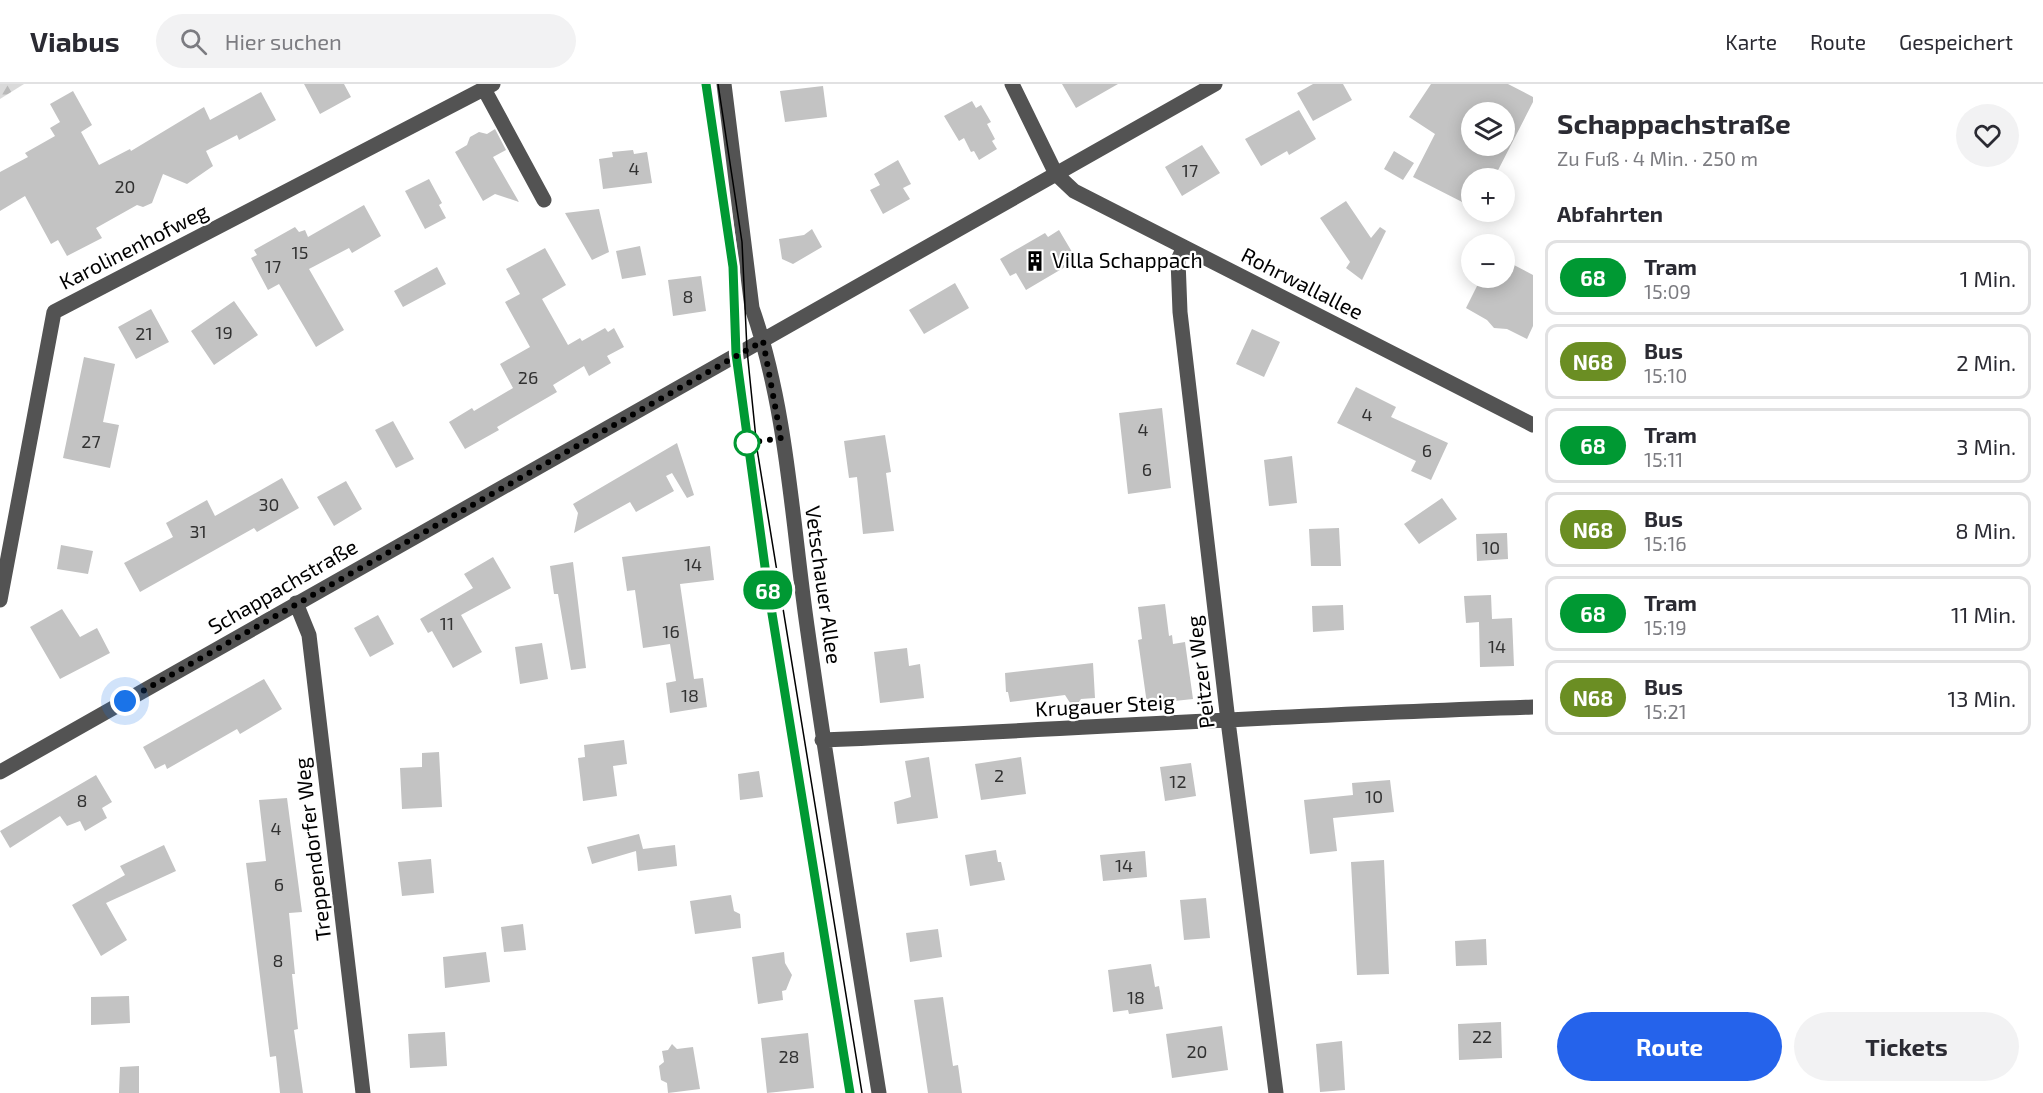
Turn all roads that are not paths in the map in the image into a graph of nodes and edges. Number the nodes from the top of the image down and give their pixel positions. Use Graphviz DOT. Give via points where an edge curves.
graph roads {
  1 [pos="723,84"];
  2 [pos="1012,84"];
  3 [pos="1215,84"];
  4 [pos="489,86"];
  5 [pos="1056,174"];
  6 [pos="544,200"];
  7 [pos="1184,247"];
  8 [pos="763,341"];
  9 [pos="1533,425"];
  10 [pos="0,600"];
  11 [pos="296,603"];
  12 [pos="1533,707"];
  13 [pos="1228,721"];
  14 [pos="822,740"];
  15 [pos="0,772"];
  16 [pos="363,1093"];
  17 [pos="879,1093"];
  18 [pos="1276,1093"];
  1 -- 8 [label="street, Vetschauer Allee" via="752,308"];
  2 -- 5 [label="street"];
  3 -- 5 [label="street, Schappachstraße"];
  4 -- 6 [label="street"];
  4 -- 10 [label="street, Karolinenhofweg" via="54,312"];
  5 -- 7 [label="street, Rohrwallallee" via="1074,191"];
  5 -- 8 [label="street, Schappachstraße"];
  7 -- 9 [label="street, Rohrwallallee"];
  7 -- 13 [label="street, Peitzer Weg" via="1178,260 1180,312"];
  8 -- 11 [label="street, Schappachstraße"];
  8 -- 14 [label="street, Vetschauer Allee" via="781,438"];
  11 -- 15 [label="street, Schappachstraße"];
  11 -- 16 [label="street, Treppendorfer Weg" via="309,635"];
  12 -- 13 [label="street, Krugauer Steig"];
  13 -- 14 [label="street, Krugauer Steig"];
  13 -- 18 [label="street, Peitzer Weg"];
  14 -- 17 [label="street, Vetschauer Allee"];
}
